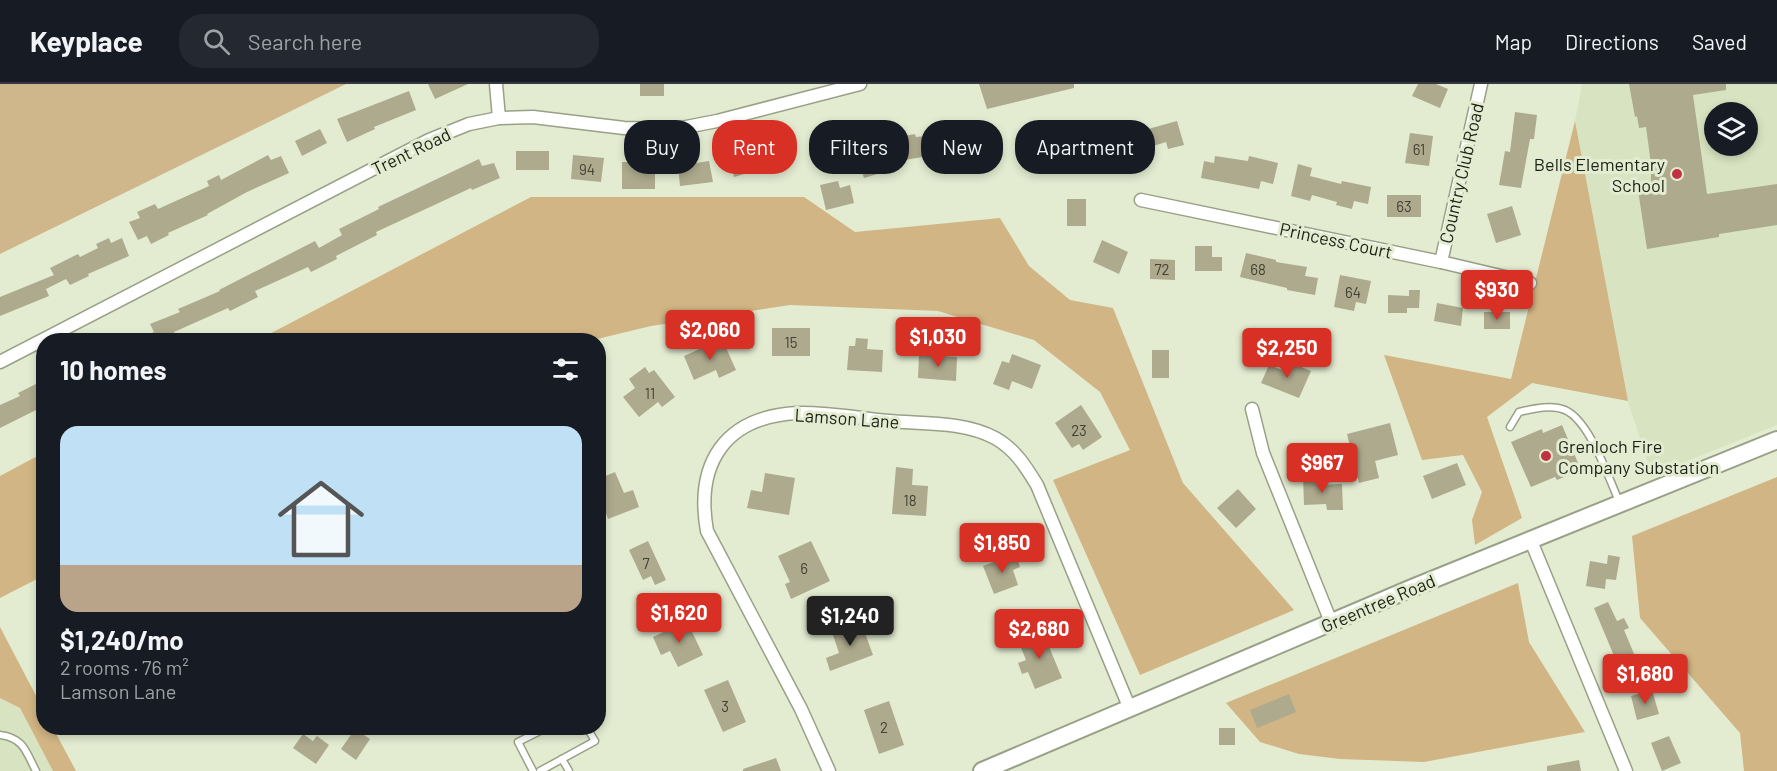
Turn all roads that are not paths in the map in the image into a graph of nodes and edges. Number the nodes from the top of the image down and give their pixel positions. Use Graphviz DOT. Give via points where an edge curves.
graph roads {
  1 [pos="496,84"];
  2 [pos="860,84"];
  3 [pos="1481,84"];
  4 [pos="499,118"];
  5 [pos="1141,200"];
  6 [pos="1441,262"];
  7 [pos="1530,283"];
  8 [pos="56,333"];
  9 [pos="36,343"];
  10 [pos="0,362"];
  11 [pos="1252,409"];
  12 [pos="1510,426"];
  13 [pos="1777,440"];
  14 [pos="1620,505"];
  15 [pos="1531,541"];
  16 [pos="1331,622"];
  17 [pos="1130,709"];
  18 [pos="0,735"];
  19 [pos="532,735"];
  20 [pos="591,735"];
  21 [pos="562,759"];
  22 [pos="36,771"];
  23 [pos="533,771"];
  24 [pos="540,771"];
  25 [pos="569,771"];
  26 [pos="829,771"];
  27 [pos="982,771"];
  28 [pos="1626,771"];
  1 -- 4 [label="street"];
  2 -- 4 [label="street, Trent Road" via="717,121 664,129 533,117"];
  3 -- 6 [label="street, Country Club Road"];
  4 -- 8 [label="street, Trent Road" via="469,124 429,140"];
  5 -- 6 [label="street, Princess Court"];
  6 -- 7 [label="street, Princess Court"];
  9 -- 10 [label="street, Trent Road"];
  11 -- 16 [label="street" via="1263,453"];
  12 -- 14 [label="lane" via="1519,412 1539,407 1564,409 1586,430"];
  13 -- 14 [label="street, Greentree Road"];
  14 -- 15 [label="street, Greentree Road"];
  15 -- 16 [label="street, Greentree Road"];
  15 -- 28 [label="street"];
  16 -- 17 [label="street, Greentree Road"];
  17 -- 26 [label="street, Lamson Lane" via="1037,486 1025,465 996,438 962,427 800,413 763,418 730,437 709,468 703,509 707,531 801,709"];
  17 -- 27 [label="street, Greentree Road"];
  18 -- 22 [label="lane" via="14,737"];
  19 -- 23 [label="lane" via="518,742"];
  20 -- 21 [label="lane" via="595,741"];
  21 -- 24 [label="lane"];
  21 -- 25 [label="lane"];
}
